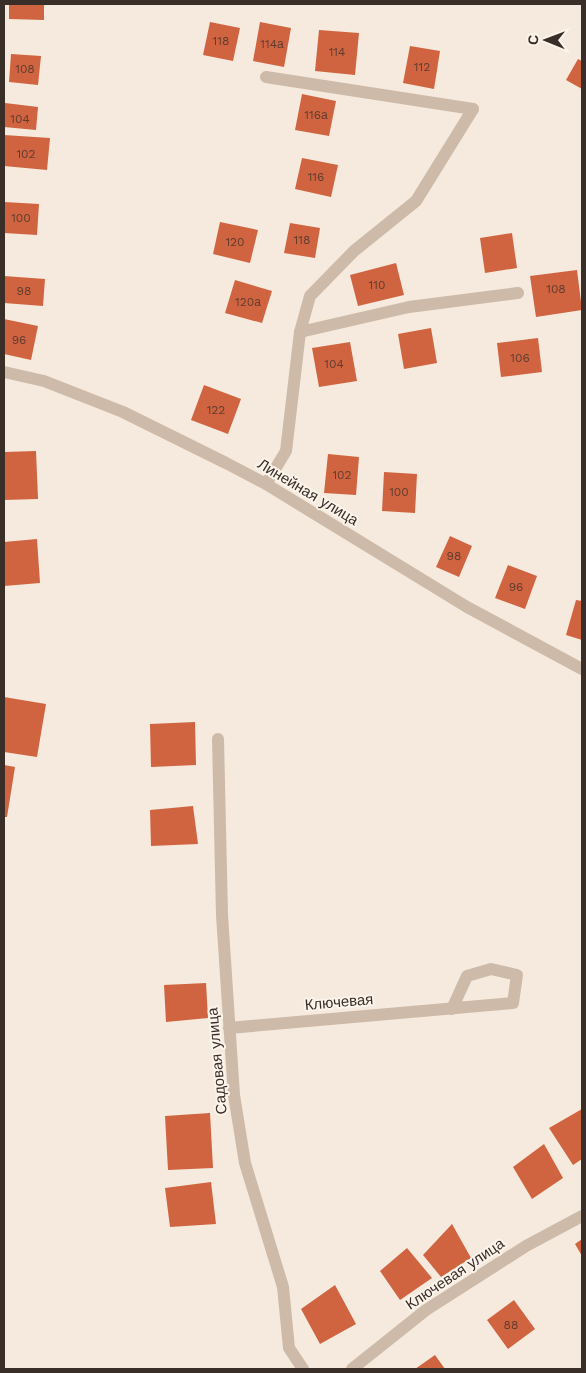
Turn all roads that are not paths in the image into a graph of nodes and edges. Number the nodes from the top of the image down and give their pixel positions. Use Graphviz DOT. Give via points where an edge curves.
graph roads {
  1 [pos="266,77"];
  2 [pos="518,293"];
  3 [pos="300,332"];
  4 [pos="4,372"];
  5 [pos="266,484"];
  6 [pos="582,670"];
  7 [pos="218,739"];
  8 [pos="452,1009"];
  9 [pos="229,1028"];
  10 [pos="582,1216"];
  11 [pos="303,1369"];
  12 [pos="352,1369"];
  1 -- 3 [label="street" via="473,109 416,201 354,251 310,296"];
  2 -- 3 [label="street" via="409,307"];
  3 -- 5 [label="street" via="286,451"];
  4 -- 5 [label="street, Линейная улица" via="44,381 123,412"];
  5 -- 6 [label="street, Линейная улица" via="467,607"];
  7 -- 9 [label="street, Садовая улица" via="222,915"];
  8 -- 8 [label="street, Ключевая" via="513,1003 517,975 491,969 467,976"];
  8 -- 9 [label="street, Ключевая"];
  9 -- 11 [label="street, Садовая улица" via="234,1096 245,1163 283,1288 289,1348"];
  10 -- 12 [label="street, Ключевая улица" via="526,1246 426,1310"];
}
